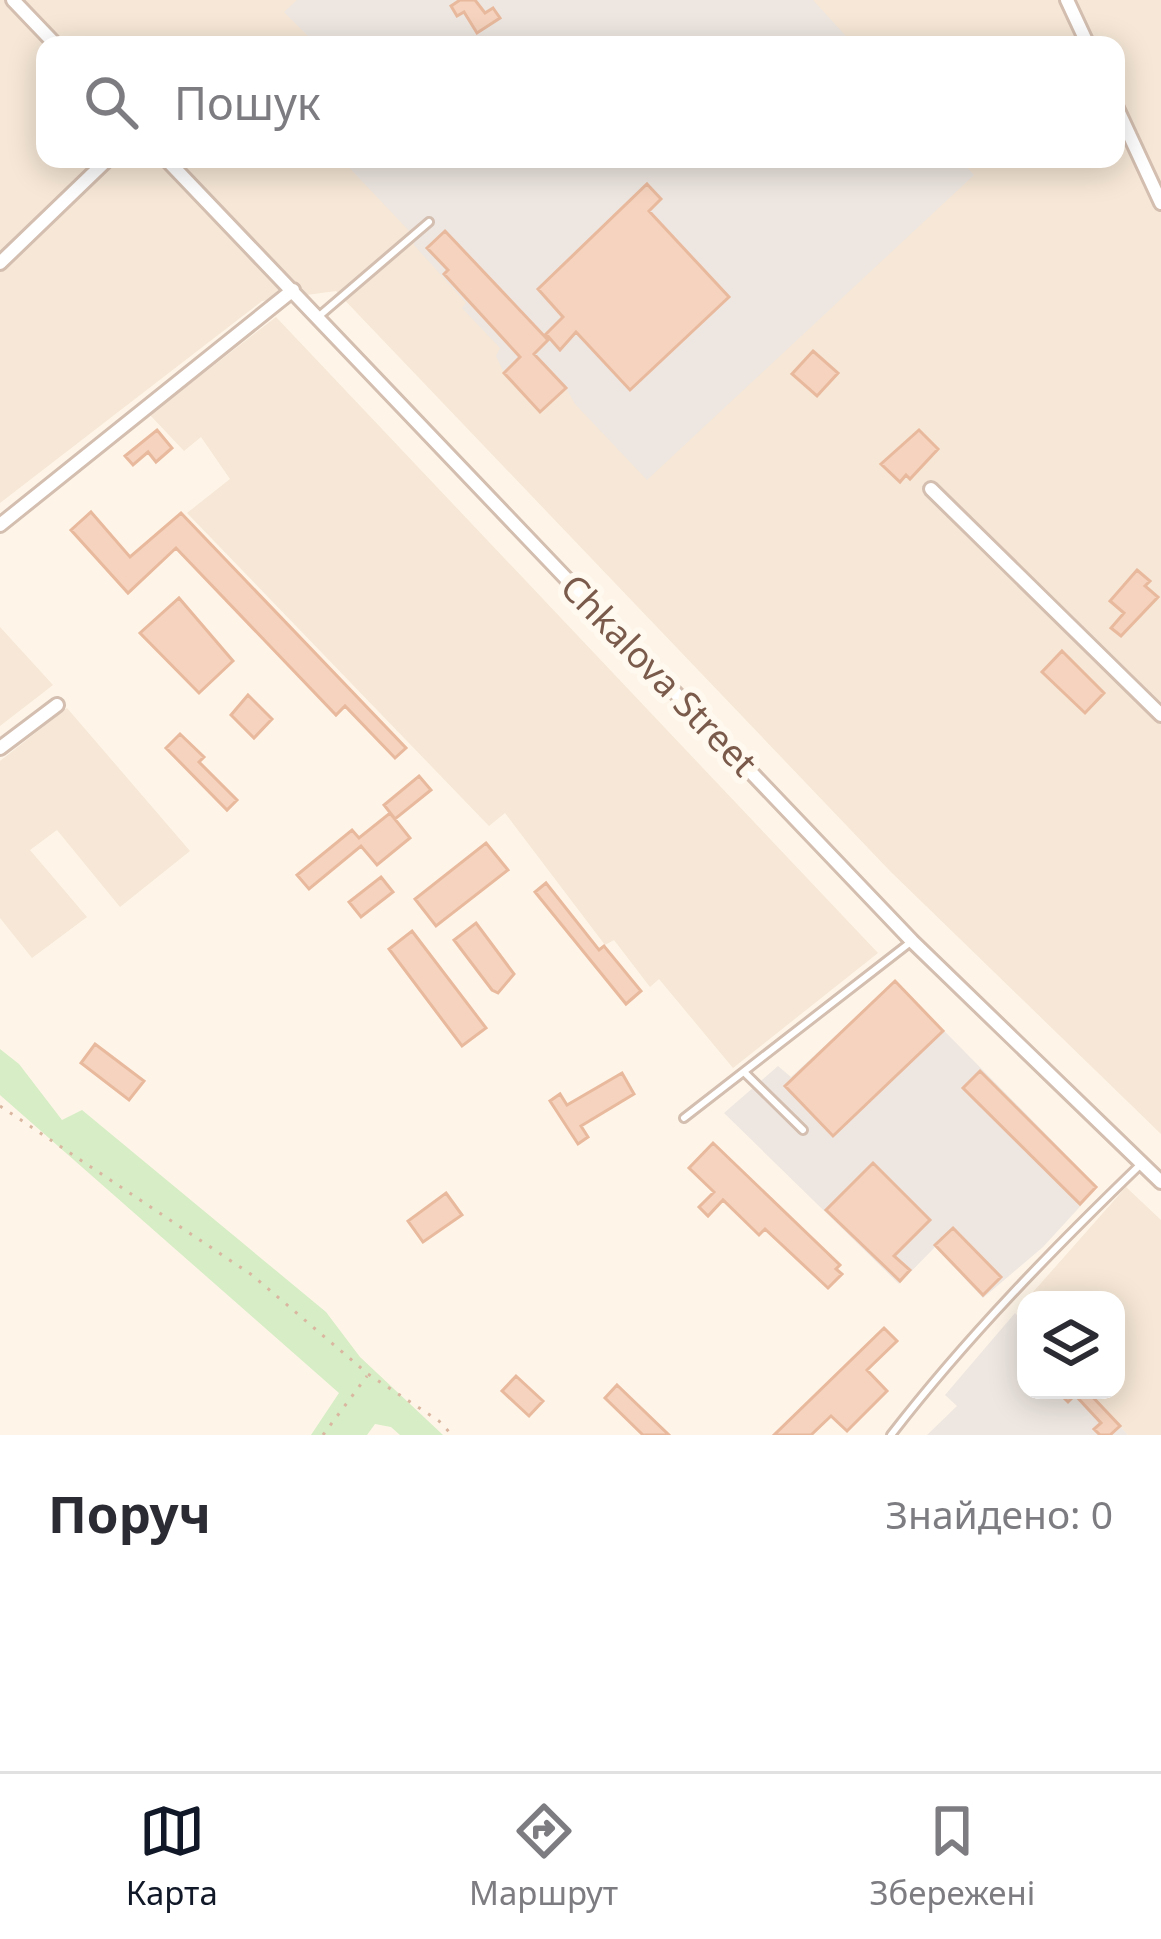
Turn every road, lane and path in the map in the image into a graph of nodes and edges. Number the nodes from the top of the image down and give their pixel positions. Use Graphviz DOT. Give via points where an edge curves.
graph roads {
  1 [pos="13,0"];
  2 [pos="1067,0"];
  3 [pos="47,36"];
  4 [pos="1084,36"];
  5 [pos="1125,125"];
  6 [pos="99,168"];
  7 [pos="175,168"];
  8 [pos="1161,203"];
  9 [pos="429,222"];
  10 [pos="0,263"];
  11 [pos="293,290"];
  12 [pos="318,317"];
  13 [pos="931,489"];
  14 [pos="0,525"];
  15 [pos="57,705"];
  16 [pos="1161,716"];
  17 [pos="0,748"];
  18 [pos="912,941"];
  19 [pos="744,1072"];
  20 [pos="0,1106"];
  21 [pos="684,1118"];
  22 [pos="803,1130"];
  23 [pos="1141,1164"];
  24 [pos="1161,1182"];
  25 [pos="368,1374"];
  26 [pos="323,1435"];
  27 [pos="452,1435"];
  28 [pos="892,1435"];
  1 -- 3 [label="street"];
  2 -- 4 [label="street"];
  5 -- 8 [label="street"];
  6 -- 10 [label="street"];
  7 -- 11 [label="street, Chkalova Street"];
  9 -- 12 [label="lane"];
  11 -- 12 [label="street, Chkalova Street"];
  11 -- 14 [label="street"];
  12 -- 18 [label="street, Chkalova Street"];
  13 -- 16 [label="street"];
  15 -- 17 [label="street"];
  18 -- 19 [label="lane"];
  18 -- 23 [label="street, Chkalova Street"];
  19 -- 21 [label="lane"];
  19 -- 22 [label="lane"];
  20 -- 25 [label="path" via="252,1275"];
  23 -- 24 [label="street, Chkalova Street"];
  23 -- 28 [label="lane"];
  25 -- 26 [label="path"];
  25 -- 27 [label="path"];
}
